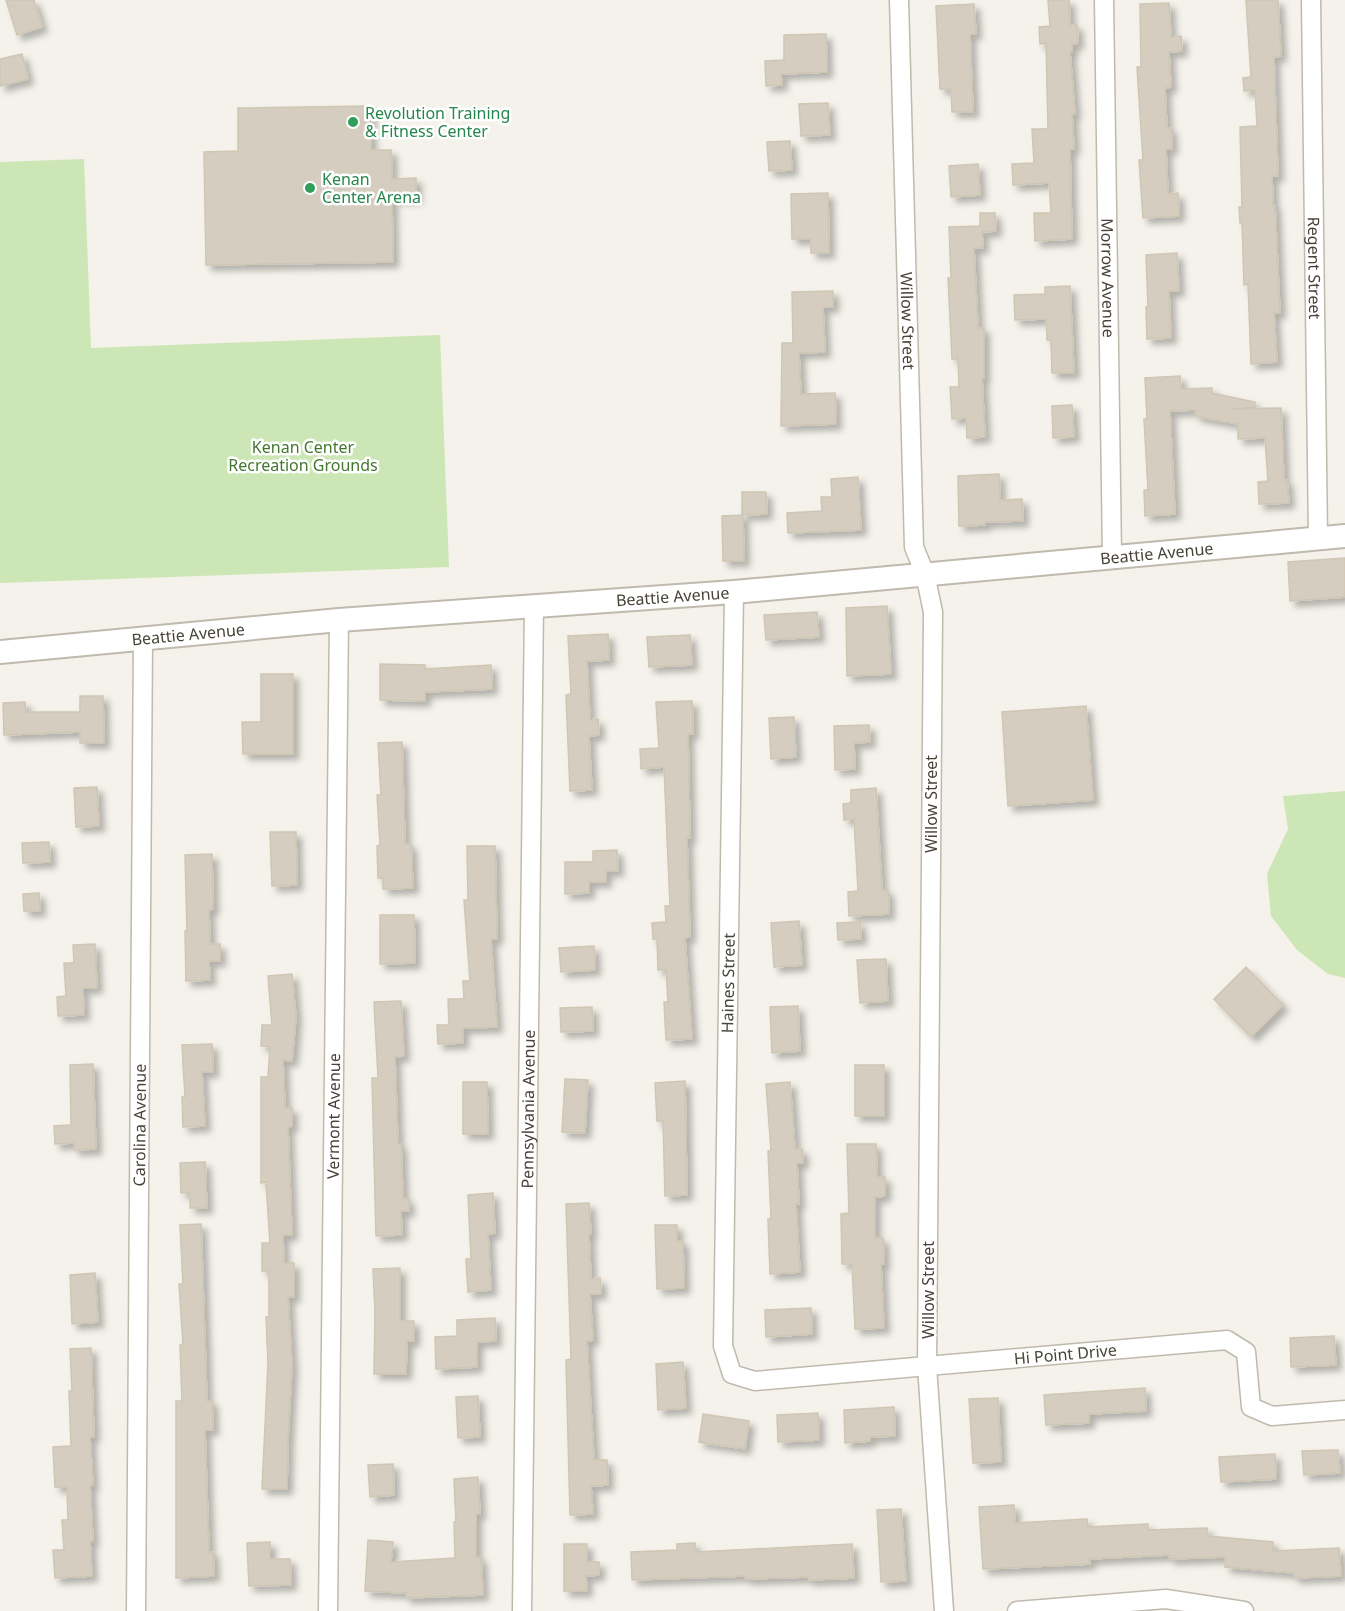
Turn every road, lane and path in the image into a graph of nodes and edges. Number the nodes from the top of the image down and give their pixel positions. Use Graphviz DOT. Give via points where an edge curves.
graph roads {
  1 [pos="899,0"];
  2 [pos="1104,0"];
  3 [pos="1311,0"];
  4 [pos="1345,536"];
  5 [pos="1318,538"];
  6 [pos="1112,556"];
  7 [pos="925,574"];
  8 [pos="734,592"];
  9 [pos="534,606"];
  10 [pos="339,620"];
  11 [pos="143,638"];
  12 [pos="0,652"];
  13 [pos="927,1366"];
  14 [pos="732,1374"];
  15 [pos="1345,1410"];
  16 [pos="136,1611"];
  17 [pos="328,1611"];
  18 [pos="522,1611"];
  19 [pos="944,1611"];
  20 [pos="1017,1611"];
  21 [pos="1244,1611"];
  1 -- 7 [label="street, Willow Street" via="914,547"];
  2 -- 6 [label="street, Morrow Avenue"];
  3 -- 5 [label="street, Regent Street"];
  4 -- 5 [label="street, Beattie Avenue"];
  5 -- 6 [label="street, Beattie Avenue"];
  6 -- 7 [label="street, Beattie Avenue"];
  7 -- 8 [label="street, Beattie Avenue"];
  7 -- 13 [label="street, Willow Street" via="933,612"];
  8 -- 9 [label="street, Beattie Avenue"];
  8 -- 14 [label="street, Haines Street" via="723,1346"];
  9 -- 10 [label="street, Beattie Avenue"];
  9 -- 18 [label="street, Pennsylvania Avenue"];
  10 -- 11 [label="street, Beattie Avenue"];
  10 -- 17 [label="street, Vermont Avenue"];
  11 -- 12 [label="street, Beattie Avenue"];
  11 -- 16 [label="street, Carolina Avenue"];
  13 -- 14 [label="street, Hi Point Drive" via="755,1381"];
  13 -- 15 [label="street, Hi Point Drive" via="1227,1340 1246,1352 1251,1407 1272,1416"];
  13 -- 19 [label="street, Willow Street"];
  20 -- 21 [label="street" via="1166,1599"];
}
